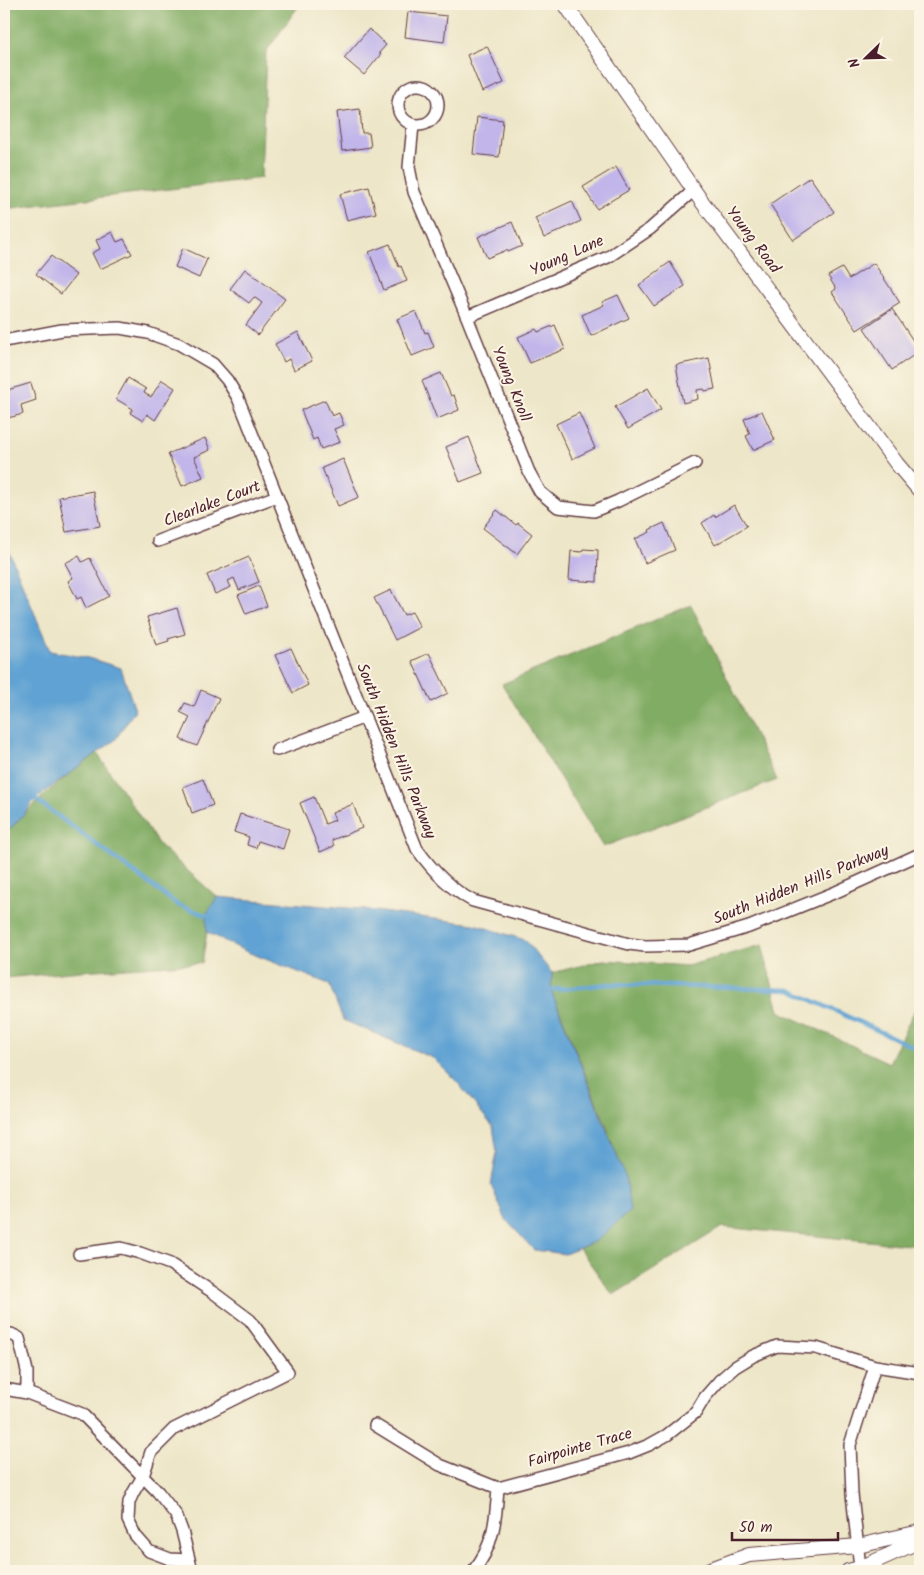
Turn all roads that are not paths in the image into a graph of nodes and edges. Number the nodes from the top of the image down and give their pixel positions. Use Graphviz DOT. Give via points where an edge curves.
graph roads {
  1 [pos="565,4"];
  2 [pos="413,125"];
  3 [pos="694,190"];
  4 [pos="467,317"];
  5 [pos="4,341"];
  6 [pos="695,463"];
  7 [pos="920,491"];
  8 [pos="277,496"];
  9 [pos="158,541"];
  10 [pos="365,717"];
  11 [pos="277,750"];
  12 [pos="920,854"];
  13 [pos="79,1254"];
  14 [pos="4,1336"];
  15 [pos="875,1366"];
  16 [pos="920,1373"];
  17 [pos="4,1389"];
  18 [pos="27,1393"];
  19 [pos="374,1425"];
  20 [pos="143,1476"];
  21 [pos="498,1488"];
  22 [pos="920,1532"];
  23 [pos="920,1541"];
  24 [pos="858,1546"];
  25 [pos="191,1566"];
  26 [pos="854,1570"];
  27 [pos="473,1571"];
  28 [pos="705,1571"];
  1 -- 3 [label="street, Young Road"];
  2 -- 4 [label="street, Young Knoll" via="409,167 414,192"];
  3 -- 4 [label="street, Young Lane" via="650,229 608,257"];
  3 -- 7 [label="street, Young Road"];
  4 -- 6 [label="street, Young Knoll" via="529,472 540,492 558,507 594,510"];
  5 -- 8 [label="street, South Hidden Hills Parkway" via="62,330 120,328 148,333 179,344 213,364 227,380 238,398"];
  8 -- 9 [label="street, Clearlake Court"];
  8 -- 10 [label="street, South Hidden Hills Parkway"];
  10 -- 11 [label="street"];
  10 -- 12 [label="street, South Hidden Hills Parkway" via="417,849 429,866 460,894 473,901 629,944 689,945 749,927"];
  13 -- 20 [label="street" via="121,1248 170,1264 250,1320 288,1372 174,1429 151,1452"];
  14 -- 18 [label="street" via="11,1334 19,1338 27,1372"];
  15 -- 16 [label="street, Fairpointe Trace"];
  15 -- 21 [label="street, Fairpointe Trace" via="816,1348 777,1346 735,1367 705,1397 696,1412 649,1445"];
  15 -- 24 [label="street" via="850,1446"];
  17 -- 18 [label="street"];
  18 -- 20 [label="street" via="82,1414"];
  19 -- 21 [label="street" via="440,1465"];
  20 -- 25 [label="street" via="176,1515"];
  20 -- 25 [label="street" via="129,1502 128,1520 135,1535 148,1551"];
  21 -- 27 [label="street" via="496,1520 481,1562"];
  22 -- 24 [label="street"];
  23 -- 26 [label="street"];
  24 -- 26 [label="street"];
  24 -- 28 [label="street" via="749,1555"];
}
